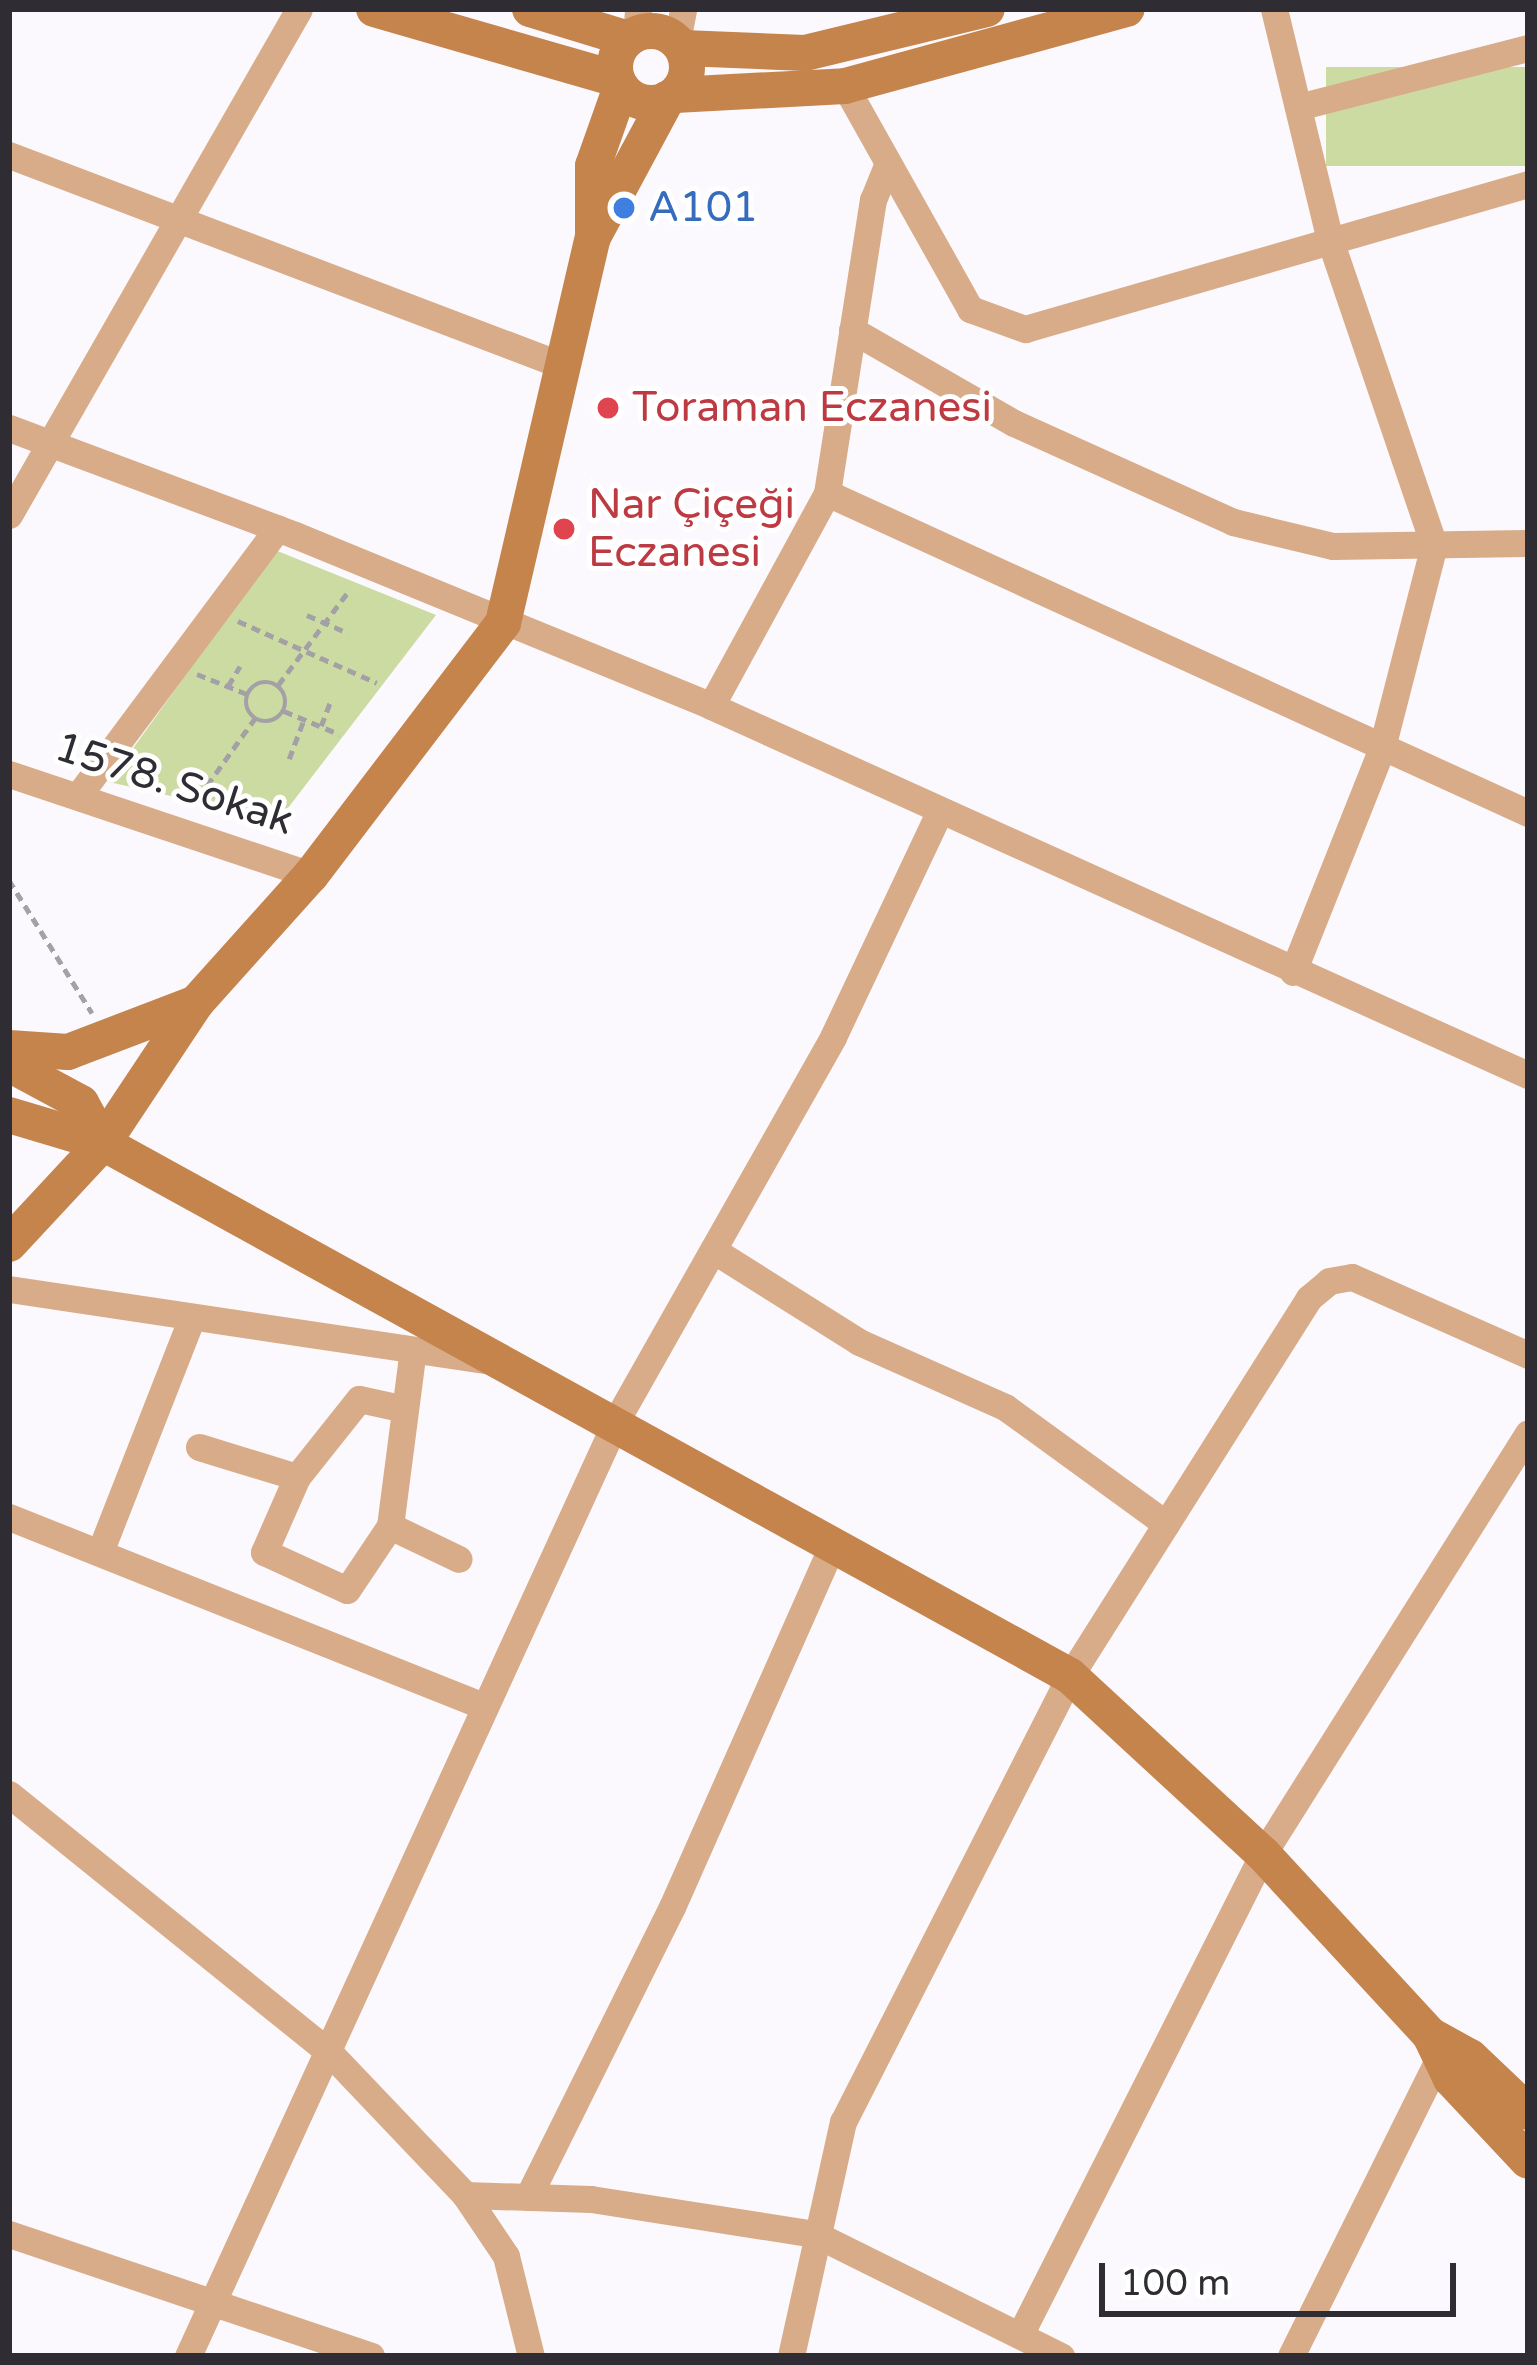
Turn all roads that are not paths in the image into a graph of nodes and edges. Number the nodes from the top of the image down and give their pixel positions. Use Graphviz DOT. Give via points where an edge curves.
graph roads {
  1 [pos="299,9"];
  2 [pos="374,9"];
  3 [pos="530,9"];
  4 [pos="987,9"];
  5 [pos="1127,9"];
  6 [pos="1274,9"];
  7 [pos="658,31"];
  8 [pos="1528,48"];
  9 [pos="845,86"];
  10 [pos="645,93"];
  11 [pos="1298,107"];
  12 [pos="9,155"];
  13 [pos="887,166"];
  14 [pos="1528,184"];
  15 [pos="184,217"];
  16 [pos="593,236"];
  17 [pos="1329,237"];
  18 [pos="852,329"];
  19 [pos="564,366"];
  20 [pos="9,428"];
  21 [pos="55,444"];
  22 [pos="827,493"];
  23 [pos="9,515"];
  24 [pos="278,528"];
  25 [pos="1528,543"];
  26 [pos="1435,545"];
  27 [pos="503,623"];
  28 [pos="711,706"];
  29 [pos="1382,748"];
  30 [pos="9,774"];
  31 [pos="78,796"];
  32 [pos="939,812"];
  33 [pos="1528,813"];
  34 [pos="311,875"];
  35 [pos="1293,972"];
  36 [pos="196,1003"];
  37 [pos="9,1048"];
  38 [pos="9,1064"];
  39 [pos="1528,1075"];
  40 [pos="9,1115"];
  41 [pos="103,1143"];
  42 [pos="11,1244"];
  43 [pos="713,1250"];
  44 [pos="9,1289"];
  45 [pos="192,1316"];
  46 [pos="413,1350"];
  47 [pos="1528,1355"];
  48 [pos="510,1364"];
  49 [pos="405,1409"];
  50 [pos="616,1421"];
  51 [pos="1528,1432"];
  52 [pos="199,1447"];
  53 [pos="297,1477"];
  54 [pos="9,1517"];
  55 [pos="1166,1524"];
  56 [pos="390,1526"];
  57 [pos="833,1543"];
  58 [pos="100,1552"];
  59 [pos="459,1559"];
  60 [pos="1070,1676"];
  61 [pos="481,1705"];
  62 [pos="12,1802"];
  63 [pos="1263,1854"];
  64 [pos="1435,2045"];
  65 [pos="329,2052"];
  66 [pos="1528,2112"];
  67 [pos="1528,2161"];
  68 [pos="466,2195"];
  69 [pos="528,2197"];
  70 [pos="9,2234"];
  71 [pos="815,2234"];
  72 [pos="212,2304"];
  73 [pos="1020,2336"];
  74 [pos="188,2356"];
  75 [pos="371,2356"];
  76 [pos="531,2356"];
  77 [pos="791,2356"];
  78 [pos="1061,2356"];
  79 [pos="1291,2356"];
  1 -- 15 [label="street"];
  2 -- 10 [label="street"];
  3 -- 7 [label="street"];
  4 -- 7 [label="street" via="805,53"];
  5 -- 9 [label="street"];
  6 -- 11 [label="street"];
  7 -- 10 [label="street" via="615,61"];
  7 -- 10 [label="street" via="687,73"];
  8 -- 11 [label="street"];
  9 -- 10 [label="street"];
  9 -- 13 [label="street"];
  10 -- 16 [label="street"];
  10 -- 16 [label="street" via="593,166"];
  11 -- 17 [label="street"];
  12 -- 15 [label="street"];
  13 -- 17 [label="street" via="970,309 1025,329"];
  13 -- 18 [label="street" via="873,200"];
  14 -- 17 [label="street"];
  15 -- 19 [label="street"];
  15 -- 21 [label="street"];
  16 -- 19 [label="street"];
  17 -- 26 [label="street"];
  18 -- 22 [label="street"];
  18 -- 26 [label="street" via="1014,423 1233,521 1333,546"];
  19 -- 27 [label="street"];
  20 -- 21 [label="street"];
  21 -- 23 [label="street"];
  21 -- 24 [label="street"];
  22 -- 28 [label="street"];
  22 -- 29 [label="street"];
  24 -- 27 [label="street"];
  24 -- 31 [label="street"];
  25 -- 26 [label="street"];
  26 -- 29 [label="street"];
  27 -- 28 [label="street"];
  27 -- 34 [label="street"];
  28 -- 32 [label="street"];
  29 -- 33 [label="street"];
  29 -- 35 [label="street"];
  30 -- 31 [label="street, 1578. Sokak"];
  31 -- 34 [label="street, 1578. Sokak"];
  32 -- 35 [label="street"];
  32 -- 43 [label="street" via="833,1037"];
  34 -- 36 [label="street"];
  35 -- 39 [label="street"];
  36 -- 37 [label="street" via="68,1052"];
  36 -- 41 [label="street"];
  38 -- 41 [label="street" via="81,1103"];
  40 -- 41 [label="street"];
  41 -- 42 [label="street"];
  41 -- 48 [label="street"];
  43 -- 50 [label="street"];
  43 -- 55 [label="street" via="859,1342 1005,1408"];
  44 -- 45 [label="street"];
  45 -- 46 [label="street"];
  45 -- 58 [label="street"];
  46 -- 48 [label="street"];
  46 -- 49 [label="street"];
  47 -- 55 [label="street" via="1352,1277 1329,1281 1309,1298"];
  48 -- 50 [label="street"];
  49 -- 53 [label="street" via="359,1399"];
  49 -- 56 [label="street"];
  50 -- 57 [label="street"];
  50 -- 61 [label="street"];
  51 -- 63 [label="street"];
  52 -- 53 [label="street"];
  53 -- 56 [label="street" via="264,1552 347,1590"];
  54 -- 58 [label="street"];
  55 -- 60 [label="street"];
  56 -- 59 [label="street"];
  57 -- 60 [label="street"];
  57 -- 69 [label="street" via="672,1907"];
  58 -- 61 [label="street"];
  60 -- 63 [label="street"];
  60 -- 71 [label="street" via="843,2122"];
  61 -- 65 [label="street"];
  62 -- 65 [label="street"];
  63 -- 64 [label="street"];
  63 -- 73 [label="street"];
  64 -- 66 [label="street" via="1470,2056"];
  64 -- 67 [label="street" via="1451,2079"];
  64 -- 79 [label="street"];
  65 -- 68 [label="street"];
  65 -- 72 [label="street"];
  68 -- 69 [label="street"];
  68 -- 76 [label="street" via="506,2256"];
  69 -- 71 [label="street" via="591,2199"];
  70 -- 72 [label="street"];
  71 -- 73 [label="street"];
  71 -- 77 [label="street"];
  72 -- 74 [label="street"];
  72 -- 75 [label="street"];
  73 -- 78 [label="street"];
}
